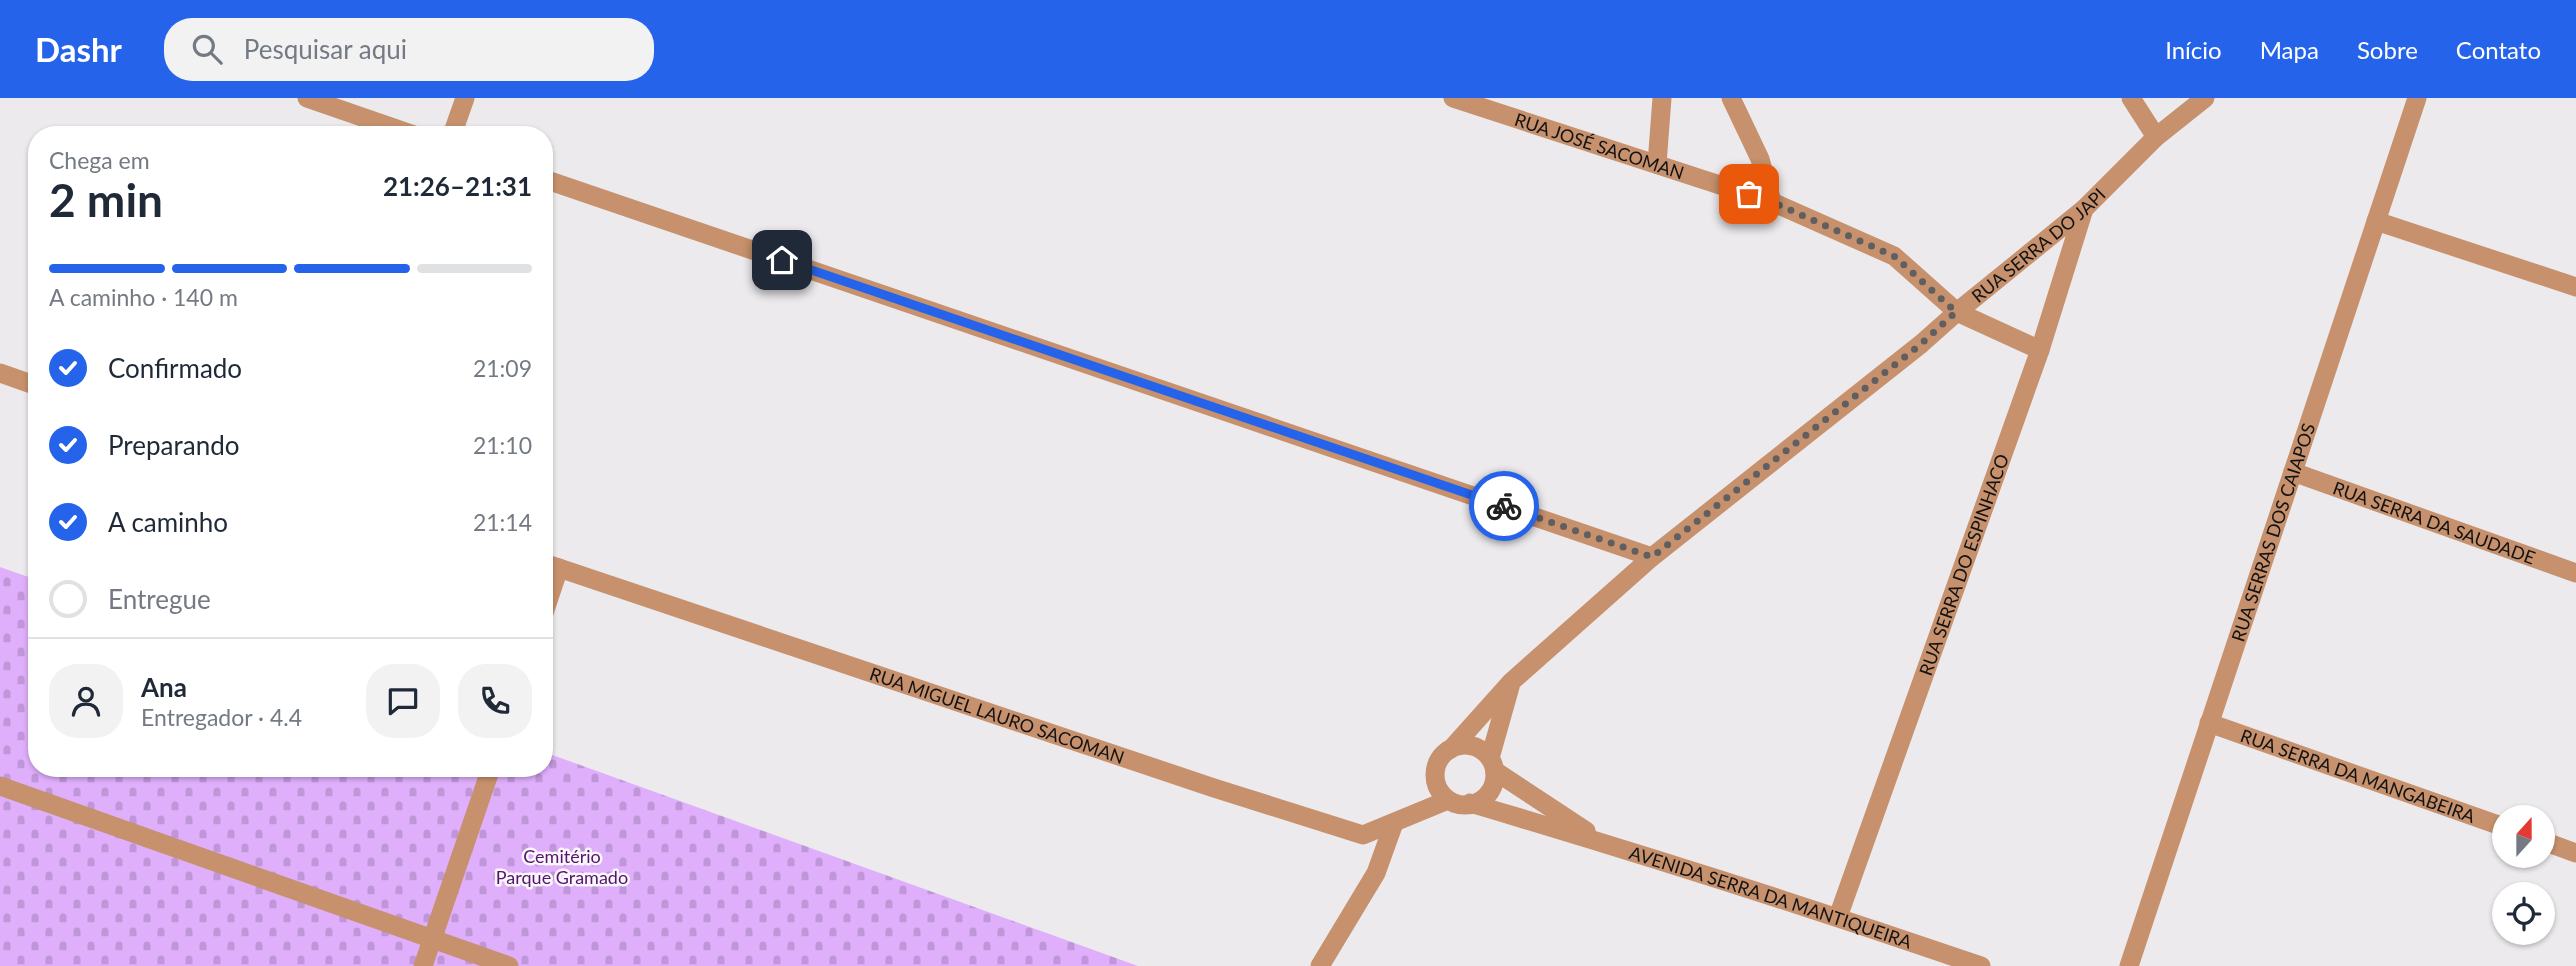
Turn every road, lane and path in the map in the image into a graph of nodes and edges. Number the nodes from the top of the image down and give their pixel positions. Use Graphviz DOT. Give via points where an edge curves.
graph roads {
  1 [pos="307,98"];
  2 [pos="465,98"];
  3 [pos="1453,98"];
  4 [pos="1662,98"];
  5 [pos="1731,98"];
  6 [pos="2131,98"];
  7 [pos="2205,98"];
  8 [pos="2417,98"];
  9 [pos="388,126"];
  10 [pos="455,126"];
  11 [pos="2156,137"];
  12 [pos="1657,164"];
  13 [pos="553,182"];
  14 [pos="1772,202"];
  15 [pos="2084,209"];
  16 [pos="2376,221"];
  17 [pos="2576,287"];
  18 [pos="1956,312"];
  19 [pos="2040,350"];
  20 [pos="0,373"];
  21 [pos="28,383"];
  22 [pos="2293,472"];
  23 [pos="1652,557"];
  24 [pos="553,566"];
  25 [pos="2576,573"];
  26 [pos="1511,682"];
  27 [pos="2209,723"];
  28 [pos="1451,748"];
  29 [pos="1492,764"];
  30 [pos="488,777"];
  31 [pos="0,786"];
  32 [pos="1448,800"];
  33 [pos="1470,803"];
  34 [pos="1394,823"];
  35 [pos="2492,823"];
  36 [pos="1601,842"];
  37 [pos="2555,845"];
  38 [pos="2576,853"];
  39 [pos="1838,917"];
  40 [pos="432,939"];
  41 [pos="423,966"];
  42 [pos="509,966"];
  43 [pos="1320,966"];
  44 [pos="1981,966"];
  45 [pos="2129,966"];
  1 -- 9 [label="street"];
  2 -- 10 [label="street"];
  3 -- 12 [label="street, RUA JOSÉ SACOMAN"];
  4 -- 12 [label="street"];
  5 -- 14 [label="street" via="1760,159"];
  6 -- 11 [label="street"];
  7 -- 11 [label="street, RUA SERRA DO JAPI"];
  8 -- 16 [label="street, RUA SERRAS DOS CAIAPOS"];
  11 -- 15 [label="street, RUA SERRA DO JAPI"];
  12 -- 14 [label="street, RUA JOSÉ SACOMAN"];
  13 -- 23 [label="street"];
  14 -- 18 [label="street, RUA JOSÉ SACOMAN" via="1894,256"];
  15 -- 18 [label="street, RUA SERRA DO JAPI"];
  15 -- 19 [label="street, RUA SERRA DO ESPINHACO"];
  16 -- 17 [label="street"];
  16 -- 22 [label="street, RUA SERRAS DOS CAIAPOS"];
  18 -- 19 [label="street, RUA JOSÉ SACOMAN"];
  18 -- 23 [label="street, RUA SERRA DO JAPI"];
  19 -- 39 [label="street, RUA SERRA DO ESPINHACO"];
  20 -- 21 [label="street"];
  22 -- 25 [label="street, RUA SERRA DA SAUDADE"];
  22 -- 27 [label="street, RUA SERRAS DOS CAIAPOS"];
  23 -- 26 [label="street, RUA SERRA DO JAPI"];
  24 -- 34 [label="street, RUA MIGUEL LAURO SACOMAN" via="1363,835"];
  26 -- 28 [label="street, RUA SERRA DO JAPI"];
  26 -- 29 [label="street"];
  27 -- 35 [label="street, RUA SERRA DA MANGABEIRA"];
  27 -- 45 [label="street, RUA SERRAS DOS CAIAPOS"];
  28 -- 29 [label="street" via="1467,744 1486,753"];
  28 -- 32 [label="street" via="1440,757 1435,775"];
  29 -- 33 [label="street" via="1491,790"];
  29 -- 36 [label="street, AVENIDA SERRA DA MANTIQUEIRA"];
  30 -- 40 [label="street"];
  31 -- 40 [label="street"];
  32 -- 33 [label="street"];
  32 -- 34 [label="street, RUA MIGUEL LAURO SACOMAN"];
  33 -- 36 [label="street, AVENIDA SERRA DA MANTIQUEIRA"];
  34 -- 43 [label="street" via="1376,873"];
  36 -- 39 [label="street, AVENIDA SERRA DA MANTIQUEIRA"];
  37 -- 38 [label="street"];
  39 -- 44 [label="street, AVENIDA SERRA DA MANTIQUEIRA"];
  40 -- 41 [label="street"];
  40 -- 42 [label="street"];
}
